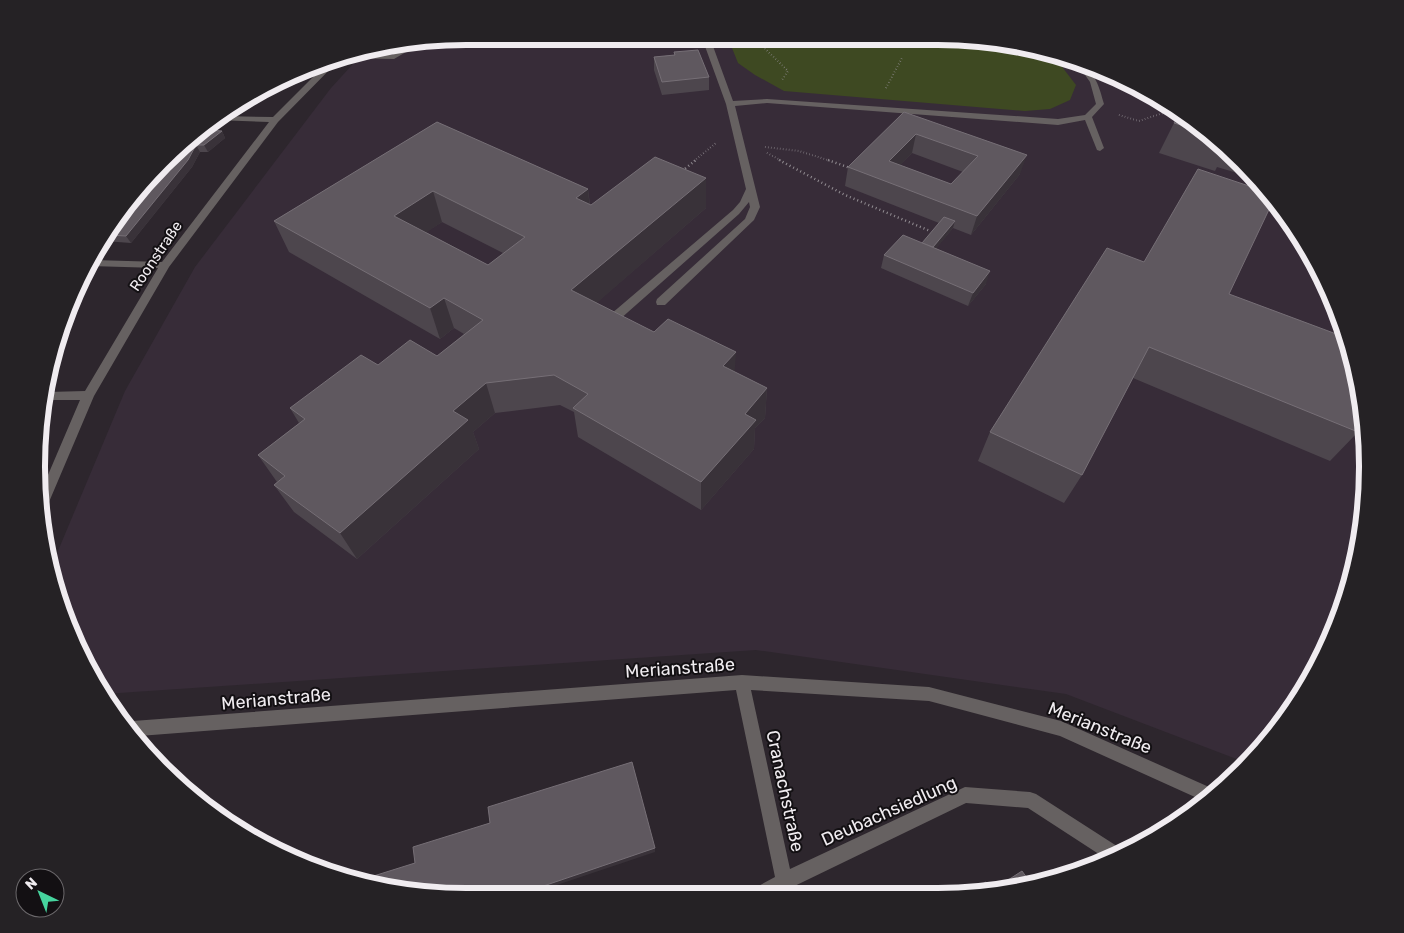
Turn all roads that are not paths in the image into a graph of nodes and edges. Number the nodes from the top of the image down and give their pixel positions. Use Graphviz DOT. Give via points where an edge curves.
graph roads {
  1 [pos="709,45"];
  2 [pos="406,50"];
  3 [pos="366,57"];
  4 [pos="326,69"];
  5 [pos="1086,72"];
  6 [pos="730,104"];
  7 [pos="1088,117"];
  8 [pos="229,118"];
  9 [pos="275,120"];
  10 [pos="1100,148"];
  11 [pos="750,190"];
  12 [pos="97,263"];
  13 [pos="165,265"];
  14 [pos="661,302"];
  15 [pos="615,317"];
  16 [pos="88,395"];
  17 [pos="51,396"];
  18 [pos="46,495"];
  19 [pos="742,682"];
  20 [pos="138,730"];
  21 [pos="1204,792"];
  22 [pos="1110,851"];
  23 [pos="784,881"];
  24 [pos="772,888"];
  1 -- 6 [label="street"];
  2 -- 3 [label="street" via="394,57"];
  4 -- 9 [label="street, Roonstraße"];
  5 -- 7 [label="street" via="1094,82 1100,104"];
  6 -- 7 [label="street" via="767,101 1058,122"];
  6 -- 11 [label="street"];
  7 -- 10 [label="street"];
  8 -- 9 [label="street"];
  9 -- 13 [label="street, Roonstraße"];
  11 -- 14 [label="street" via="755,207 749,220"];
  11 -- 15 [label="street" via="736,212"];
  12 -- 13 [label="street"];
  13 -- 16 [label="street, Roonstraße"];
  16 -- 17 [label="street"];
  16 -- 18 [label="street, Roonstraße"];
  19 -- 20 [label="street, Merianstraße"];
  19 -- 21 [label="street, Merianstraße" via="929,694 1061,729"];
  19 -- 23 [label="street, Cranachstraße"];
  22 -- 23 [label="street, Deubachsiedlung" via="1030,800 965,795"];
  23 -- 24 [label="street"];
}
